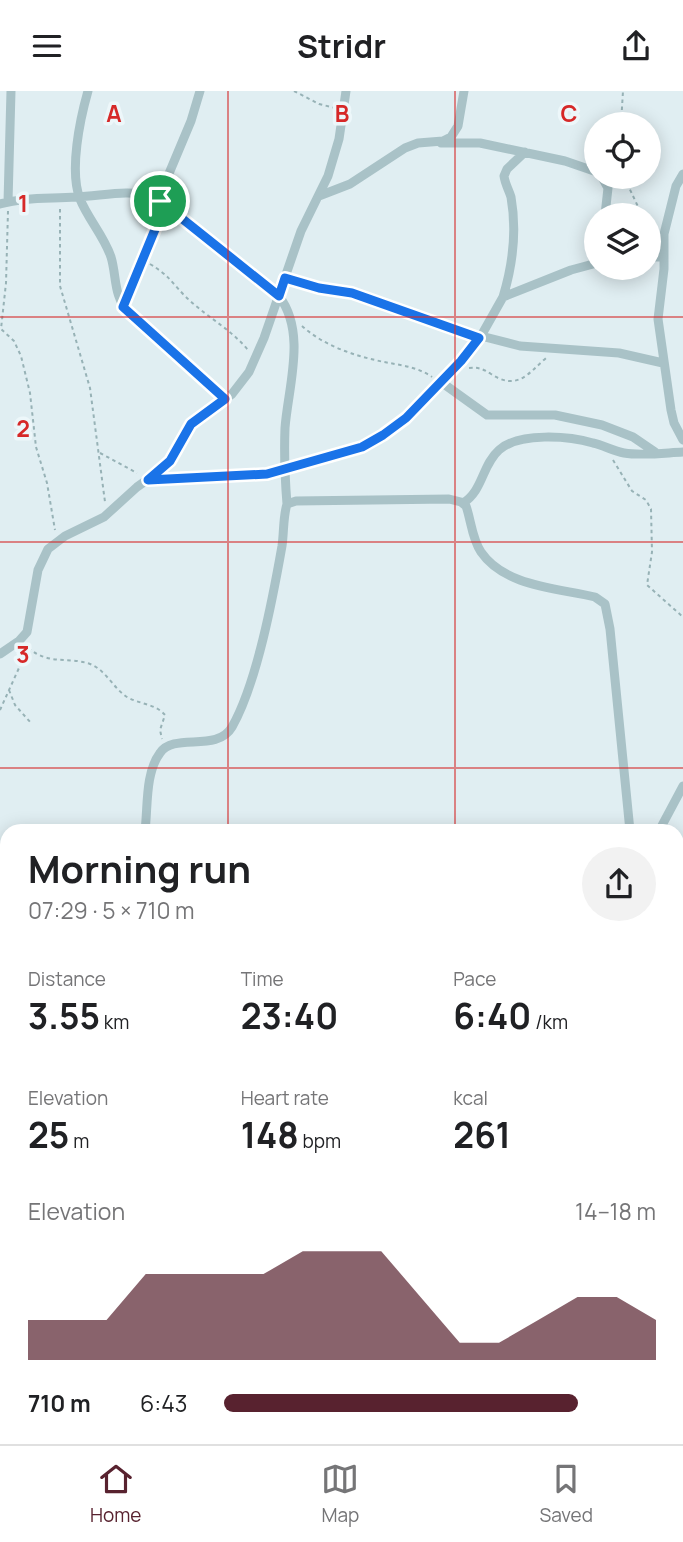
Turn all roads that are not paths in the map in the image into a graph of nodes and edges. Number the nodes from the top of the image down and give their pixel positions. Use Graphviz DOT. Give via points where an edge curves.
graph roads {
  1 [pos="11,91"];
  2 [pos="88,91"];
  3 [pos="200,91"];
  4 [pos="345,91"];
  5 [pos="464,91"];
  6 [pos="433,142"];
  7 [pos="525,152"];
  8 [pos="584,168"];
  9 [pos="683,174"];
  10 [pos="79,197"];
  11 [pos="317,197"];
  12 [pos="160,201"];
  13 [pos="4,203"];
  14 [pos="664,257"];
  15 [pos="584,266"];
  16 [pos="285,278"];
  17 [pos="279,296"];
  18 [pos="503,297"];
  19 [pos="123,307"];
  20 [pos="480,337"];
  21 [pos="663,363"];
  22 [pos="441,382"];
  23 [pos="225,399"];
  24 [pos="683,440"];
  25 [pos="683,452"];
  26 [pos="656,453"];
  27 [pos="286,470"];
  28 [pos="146,481"];
  29 [pos="463,503"];
  30 [pos="287,504"];
  31 [pos="0,654"];
  32 [pos="683,786"];
  33 [pos="146,824"];
  34 [pos="629,824"];
  35 [pos="663,824"];
  1 -- 13 [label="street"];
  2 -- 10 [label="street" via="78,143"];
  3 -- 12 [label="street"];
  4 -- 11 [label="street" via="333,159"];
  5 -- 6 [label="street" via="456,131 446,140"];
  6 -- 7 [label="street" via="480,143"];
  6 -- 11 [label="street" via="395,153 350,184"];
  7 -- 8 [label="street"];
  7 -- 18 [label="street" via="504,176 514,236 513,266"];
  9 -- 14 [label="street" via="666,225"];
  10 -- 12 [label="street" via="130,193"];
  10 -- 13 [label="street"];
  10 -- 19 [label="street" via="109,252"];
  11 -- 16 [label="street"];
  12 -- 17 [label="street"];
  12 -- 19 [label="street" via="156,227"];
  14 -- 21 [label="street" via="658,319"];
  15 -- 18 [label="street"];
  16 -- 17 [label="street"];
  16 -- 20 [label="street" via="352,293"];
  17 -- 23 [label="street" via="255,359 241,384"];
  17 -- 27 [label="street" via="291,322 294,358 285,431"];
  18 -- 20 [label="street"];
  19 -- 23 [label="street"];
  20 -- 21 [label="street" via="520,346 619,353"];
  20 -- 22 [label="street"];
  21 -- 24 [label="street" via="674,423"];
  22 -- 26 [label="street" via="487,415 555,415 602,425 633,437"];
  22 -- 27 [label="street" via="406,418 376,439"];
  23 -- 28 [label="street" via="191,424 170,461"];
  25 -- 26 [label="street"];
  26 -- 29 [label="street" via="624,453 548,437 507,446 495,455 477,491"];
  27 -- 28 [label="street"];
  27 -- 30 [label="street"];
  28 -- 31 [label="street" via="104,517 44,553 27,632"];
  29 -- 30 [label="street" via="449,499"];
  29 -- 34 [label="street" via="478,547 494,565 528,582 595,597 605,604"];
  30 -- 33 [label="street" via="269,608 233,725 224,736 164,748 153,767"];
  32 -- 35 [label="street"];
}
